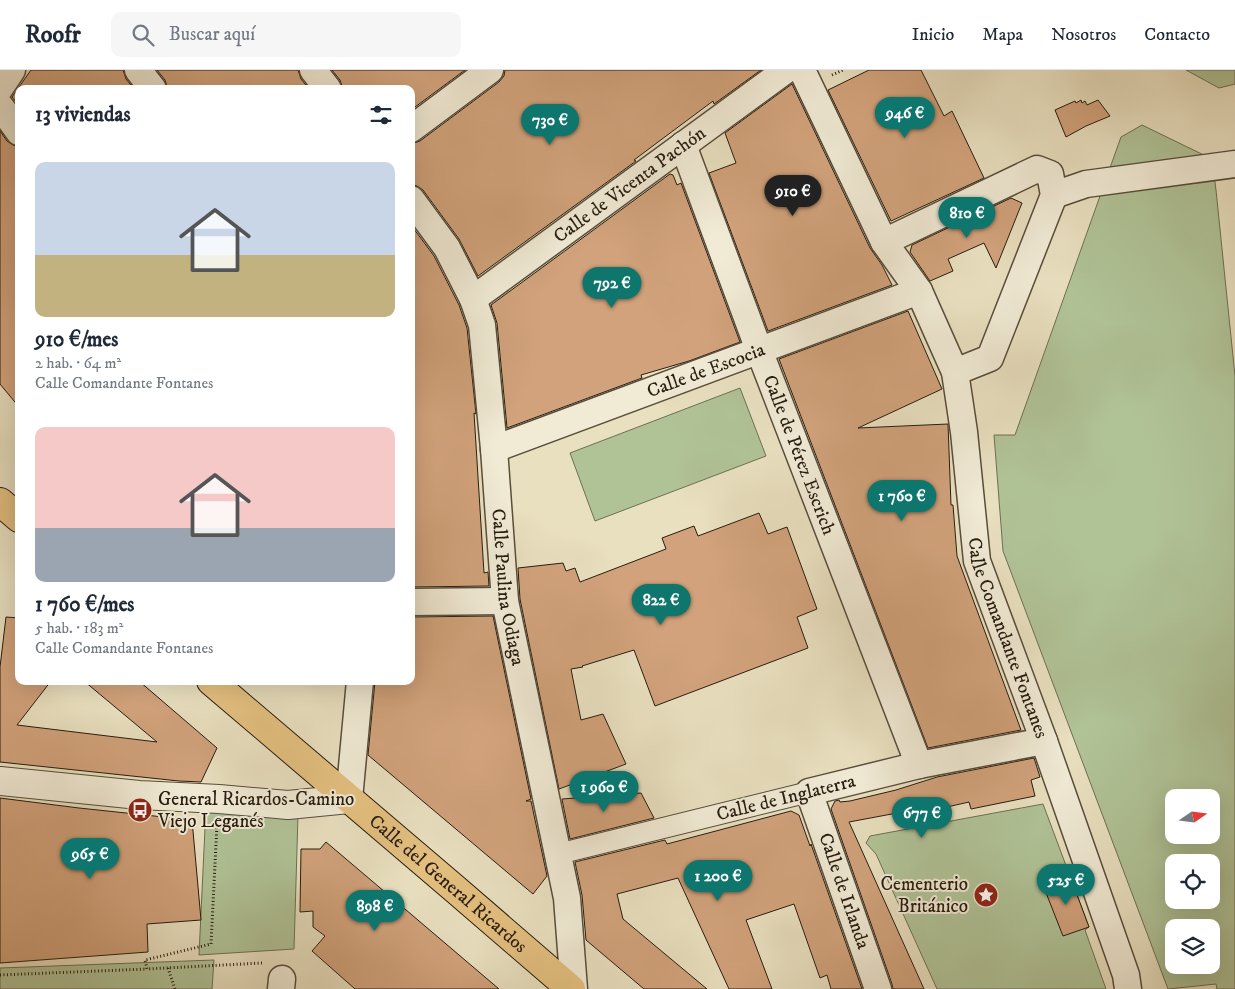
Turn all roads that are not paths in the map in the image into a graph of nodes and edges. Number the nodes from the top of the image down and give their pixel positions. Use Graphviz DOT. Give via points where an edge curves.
graph roads {
  1 [pos="12,70"];
  2 [pos="138,70"];
  3 [pos="314,70"];
  4 [pos="490,70"];
  5 [pos="786,70"];
  6 [pos="802,70"];
  7 [pos="150,85"];
  8 [pos="325,85"];
  9 [pos="0,88"];
  10 [pos="0,106"];
  11 [pos="415,126"];
  12 [pos="15,127"];
  13 [pos="682,145"];
  14 [pos="1235,164"];
  15 [pos="1054,195"];
  16 [pos="415,204"];
  17 [pos="884,242"];
  18 [pos="919,291"];
  19 [pos="473,299"];
  20 [pos="759,350"];
  21 [pos="955,372"];
  22 [pos="494,450"];
  23 [pos="505,601"];
  24 [pos="415,602"];
  25 [pos="217,685"];
  26 [pos="360,685"];
  27 [pos="1044,741"];
  28 [pos="919,765"];
  29 [pos="0,781"];
  30 [pos="809,792"];
  31 [pos="349,799"];
  32 [pos="558,854"];
  33 [pos="572,989"];
  34 [pos="878,989"];
  35 [pos="1128,989"];
  1 -- 9 [label="street"];
  2 -- 7 [label="street"];
  3 -- 8 [label="street"];
  4 -- 11 [label="street"];
  5 -- 13 [label="street, Calle de Vicenta Pachón"];
  6 -- 17 [label="street, Calle Comandante Fontanes"];
  10 -- 12 [label="street"];
  13 -- 19 [label="street, Calle de Vicenta Pachón"];
  13 -- 20 [label="street, Calle de Pérez Escrich"];
  14 -- 15 [label="street" via="1086,184"];
  15 -- 17 [label="street" via="1050,174 1037,169"];
  15 -- 21 [label="street" via="990,358"];
  16 -- 19 [label="street, Calle Paulina Odiaga" via="447,248"];
  17 -- 18 [label="street, Calle Comandante Fontanes"];
  18 -- 20 [label="street, Calle de Escocia"];
  18 -- 21 [label="street, Calle Comandante Fontanes"];
  19 -- 22 [label="street, Calle Paulina Odiaga" via="482,326"];
  20 -- 22 [label="street, Calle de Escocia"];
  20 -- 28 [label="street, Calle de Pérez Escrich"];
  21 -- 27 [label="street, Calle Comandante Fontanes" via="977,561"];
  22 -- 23 [label="street, Calle Paulina Odiaga"];
  23 -- 24 [label="street"];
  23 -- 32 [label="street, Calle Paulina Odiaga"];
  25 -- 31 [label="main road, Calle del General Ricardos"];
  26 -- 31 [label="street"];
  27 -- 28 [label="street, Calle de Inglaterra"];
  27 -- 35 [label="street, Calle Comandante Fontanes" via="1126,974"];
  28 -- 30 [label="street, Calle de Inglaterra"];
  29 -- 31 [label="street" via="288,805"];
  30 -- 32 [label="street, Calle de Inglaterra"];
  30 -- 34 [label="street, Calle de Irlanda"];
  31 -- 33 [label="main road, Calle del General Ricardos"];
  32 -- 33 [label="street, Calle Paulina Odiaga" via="567,898"];
}
